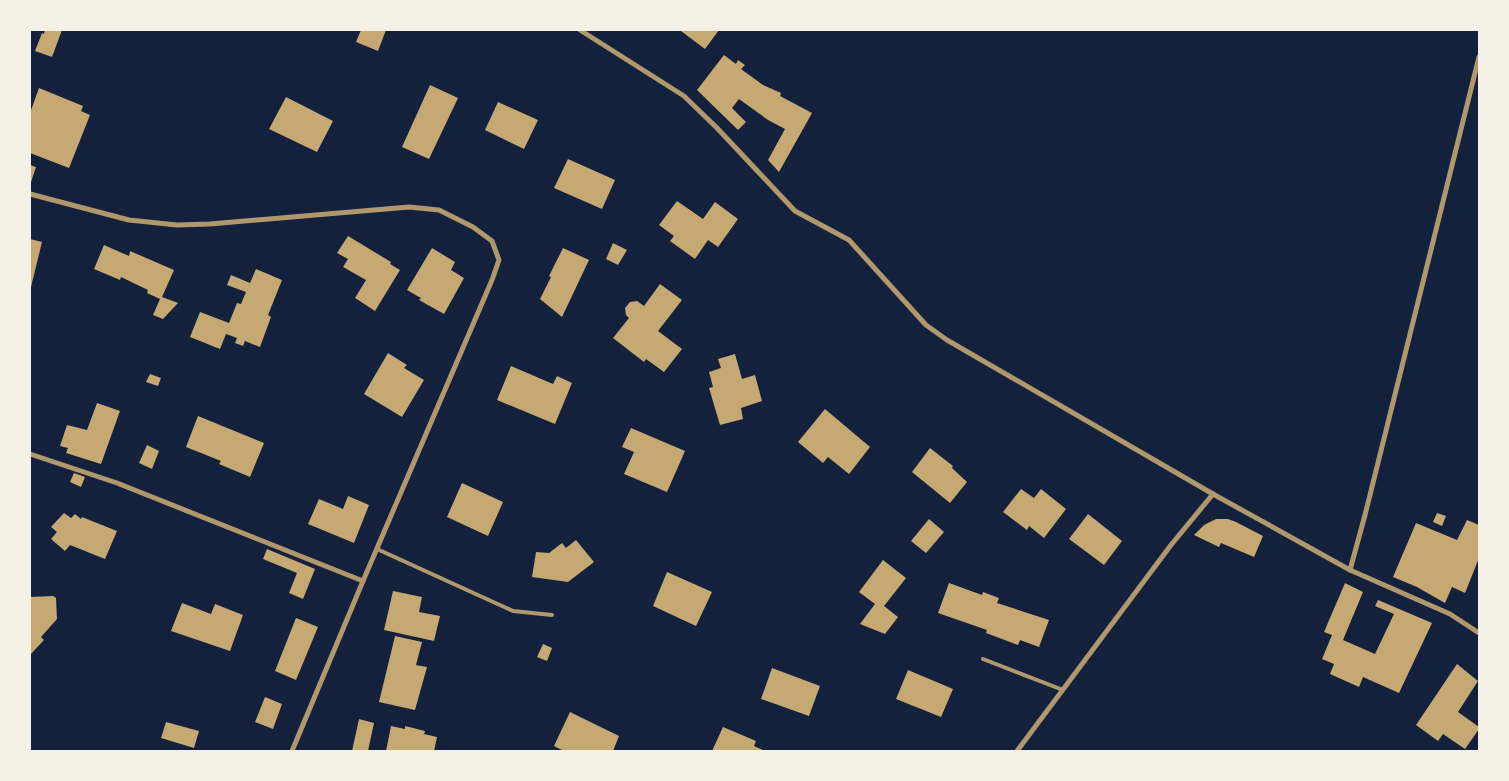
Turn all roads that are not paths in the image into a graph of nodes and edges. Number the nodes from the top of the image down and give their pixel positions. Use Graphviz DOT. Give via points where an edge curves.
graph roads {
  1 [pos="580,30"];
  2 [pos="1479,57"];
  3 [pos="30,194"];
  4 [pos="30,454"];
  5 [pos="1213,494"];
  6 [pos="377,549"];
  7 [pos="1350,570"];
  8 [pos="363,581"];
  9 [pos="552,615"];
  10 [pos="1479,633"];
  11 [pos="983,659"];
  12 [pos="1063,690"];
  13 [pos="292,751"];
  14 [pos="1017,751"];
  1 -- 5 [label="street" via="684,96 795,211 849,240 926,325"];
  2 -- 7 [label="street"];
  3 -- 6 [label="street" via="129,220 177,226 409,207 439,210 492,241 499,260 492,280"];
  4 -- 8 [label="street" via="117,483"];
  5 -- 7 [label="street"];
  5 -- 12 [label="street"];
  6 -- 8 [label="street"];
  6 -- 9 [label="lane" via="513,610"];
  7 -- 10 [label="street" via="1450,614"];
  8 -- 13 [label="street"];
  11 -- 12 [label="lane"];
  12 -- 14 [label="street"];
}
